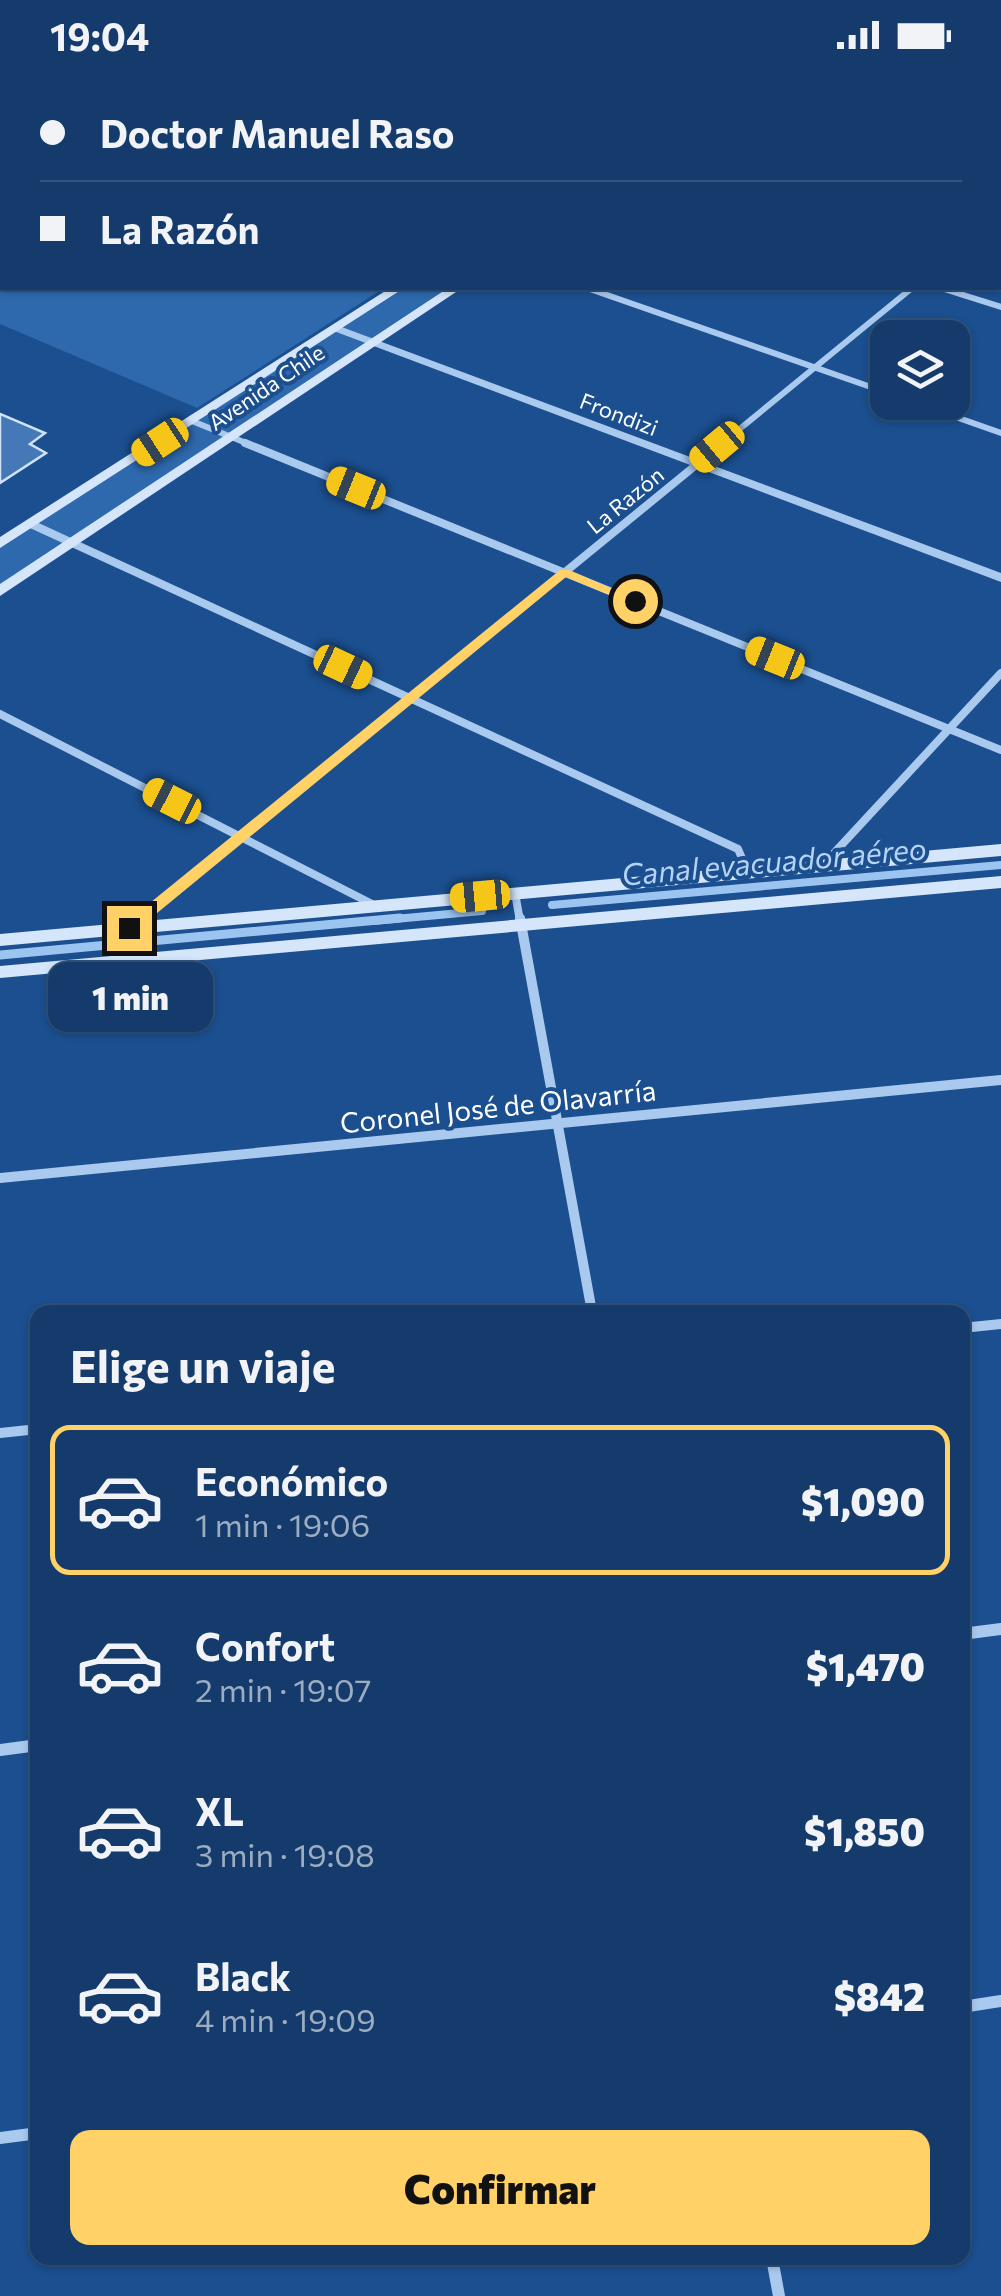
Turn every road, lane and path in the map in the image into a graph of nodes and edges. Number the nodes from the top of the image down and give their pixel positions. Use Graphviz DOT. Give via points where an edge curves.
graph roads {
  1 [pos="395,290"];
  2 [pos="453,290"];
  3 [pos="592,290"];
  4 [pos="910,290"];
  5 [pos="947,290"];
  6 [pos="1001,307"];
  7 [pos="335,328"];
  8 [pos="373,342"];
  9 [pos="815,368"];
  10 [pos="870,387"];
  11 [pos="965,420"];
  12 [pos="192,421"];
  13 [pos="1001,433"];
  14 [pos="231,437"];
  15 [pos="696,464"];
  16 [pos="31,524"];
  17 [pos="72,543"];
  18 [pos="0,544"];
  19 [pos="564,572"];
  20 [pos="1001,578"];
  21 [pos="0,591"];
  22 [pos="1001,673"];
  23 [pos="411,698"];
  24 [pos="0,714"];
  25 [pos="949,729"];
  26 [pos="1001,750"];
  27 [pos="241,836"];
  28 [pos="1001,850"];
  29 [pos="822,866"];
  30 [pos="727,874"];
  31 [pos="1001,882"];
  32 [pos="514,894"];
  33 [pos="374,906"];
  34 [pos="519,926"];
  35 [pos="129,928"];
  36 [pos="0,940"];
  37 [pos="0,972"];
  38 [pos="1001,1080"];
  39 [pos="556,1123"];
  40 [pos="0,1178"];
  41 [pos="591,1305"];
  42 [pos="1001,1324"];
  43 [pos="970,1327"];
  44 [pos="30,1430"];
  45 [pos="0,1433"];
  46 [pos="1001,1629"];
  47 [pos="970,1633"];
  48 [pos="30,1747"];
  49 [pos="0,1750"];
  50 [pos="1001,2001"];
  51 [pos="970,2006"];
  52 [pos="30,2134"];
  53 [pos="0,2138"];
  54 [pos="773,2265"];
  55 [pos="779,2296"];
  1 -- 7 [label="main road, Avenida Chile"];
  2 -- 8 [label="main road, Avenida Chile"];
  3 -- 9 [label="street"];
  4 -- 9 [label="street, La Razón"];
  5 -- 6 [label="street"];
  7 -- 8 [label="street, Frondizi"];
  7 -- 12 [label="main road, Avenida Chile"];
  8 -- 14 [label="main road, Avenida Chile"];
  8 -- 15 [label="street, Frondizi"];
  9 -- 10 [label="street"];
  9 -- 15 [label="street, La Razón"];
  11 -- 13 [label="street"];
  12 -- 14 [label="street"];
  12 -- 16 [label="main road, Avenida Chile"];
  14 -- 17 [label="main road, Avenida Chile"];
  14 -- 19 [label="street"];
  15 -- 19 [label="street, La Razón"];
  15 -- 20 [label="street, Frondizi"];
  16 -- 17 [label="street"];
  16 -- 18 [label="main road, Avenida Chile"];
  17 -- 21 [label="main road, Avenida Chile"];
  17 -- 23 [label="street"];
  19 -- 23 [label="street, La Razón"];
  19 -- 25 [label="street"];
  22 -- 25 [label="street"];
  23 -- 27 [label="street, La Razón"];
  23 -- 30 [label="street" via="738,848 744,863"];
  24 -- 27 [label="street"];
  25 -- 26 [label="street"];
  25 -- 29 [label="street"];
  27 -- 33 [label="street"];
  27 -- 35 [label="street, La Razón"];
  28 -- 29 [label="main road"];
  29 -- 30 [label="main road"];
  30 -- 32 [label="main road"];
  31 -- 34 [label="main road"];
  32 -- 33 [label="main road"];
  32 -- 34 [label="street"];
  33 -- 35 [label="main road"];
  34 -- 37 [label="main road"];
  34 -- 39 [label="street"];
  35 -- 36 [label="main road"];
  38 -- 39 [label="street, Coronel José de Olavarría"];
  39 -- 40 [label="street, Coronel José de Olavarría"];
  39 -- 41 [label="street"];
  42 -- 43 [label="street"];
  44 -- 45 [label="street"];
  46 -- 47 [label="street"];
  48 -- 49 [label="street"];
  50 -- 51 [label="street"];
  52 -- 53 [label="street"];
  54 -- 55 [label="street"];
}
